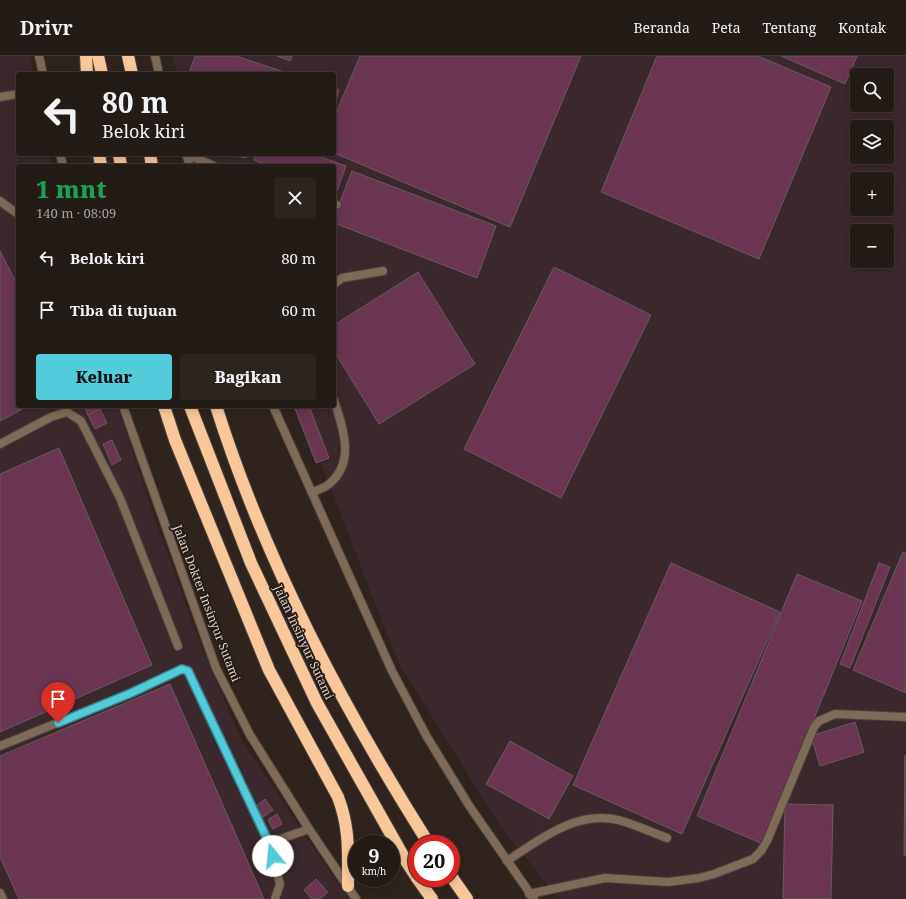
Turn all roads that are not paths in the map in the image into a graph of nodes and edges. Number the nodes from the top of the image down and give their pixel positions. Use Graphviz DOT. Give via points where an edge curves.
graph roads {
  1 [pos="39,56"];
  2 [pos="86,56"];
  3 [pos="98,56"];
  4 [pos="128,56"];
  5 [pos="155,56"];
  6 [pos="43,72"];
  7 [pos="87,72"];
  8 [pos="102,72"];
  9 [pos="132,72"];
  10 [pos="159,72"];
  11 [pos="16,94"];
  12 [pos="0,97"];
  13 [pos="191,156"];
  14 [pos="209,164"];
  15 [pos="0,201"];
  16 [pos="16,213"];
  17 [pos="383,271"];
  18 [pos="336,282"];
  19 [pos="336,406"];
  20 [pos="72,408"];
  21 [pos="124,408"];
  22 [pos="165,408"];
  23 [pos="191,408"];
  24 [pos="217,408"];
  25 [pos="274,408"];
  26 [pos="67,412"];
  27 [pos="0,444"];
  28 [pos="312,492"];
  29 [pos="178,646"];
  30 [pos="906,717"];
  31 [pos="0,746"];
  32 [pos="309,829"];
  33 [pos="348,835"];
  34 [pos="423,835"];
  35 [pos="667,838"];
  36 [pos="269,843"];
  37 [pos="507,861"];
  38 [pos="408,864"];
  39 [pos="348,886"];
  40 [pos="349,887"];
  41 [pos="423,887"];
  42 [pos="459,887"];
  43 [pos="0,893"];
  44 [pos="531,896"];
  45 [pos="3,899"];
  46 [pos="275,899"];
  47 [pos="356,899"];
  48 [pos="432,899"];
  49 [pos="467,899"];
  1 -- 6 [label="street"];
  2 -- 7 [label="highway"];
  3 -- 8 [label="highway"];
  4 -- 9 [label="highway"];
  5 -- 10 [label="street"];
  11 -- 12 [label="street"];
  13 -- 14 [label="street"];
  15 -- 16 [label="street"];
  17 -- 18 [label="street" via="342,278"];
  19 -- 28 [label="street" via="346,450 342,468 329,485"];
  20 -- 26 [label="street"];
  21 -- 32 [label="street, Jalan Dokter Insinyur Sutami" via="216,668 250,735"];
  22 -- 33 [label="highway" via="175,440 270,670 338,797"];
  23 -- 38 [label="highway, Jalan Insinyur Sutami" via="251,562 316,703"];
  24 -- 34 [label="highway, Jalan Insinyur Sutami" via="234,464 268,547 333,680 383,772"];
  25 -- 28 [label="street"];
  26 -- 27 [label="street" via="51,417"];
  26 -- 29 [label="street" via="80,421 120,498"];
  28 -- 37 [label="street" via="392,671 427,737"];
  30 -- 44 [label="street" via="835,714 819,721 814,727 767,841 761,851 744,863 714,874 682,881 605,878"];
  31 -- 36 [label="street" via="131,693 182,669 188,671"];
  32 -- 36 [label="street"];
  32 -- 39 [label="street, Jalan Dokter Insinyur Sutami"];
  35 -- 37 [label="street" via="617,820 594,818 551,832"];
  36 -- 46 [label="street" via="280,884"];
  37 -- 44 [label="street"];
  40 -- 47 [label="street, Jalan Dokter Insinyur Sutami"];
  41 -- 48 [label="highway, Jalan Insinyur Sutami"];
  42 -- 49 [label="highway"];
  43 -- 45 [label="street"];
}
